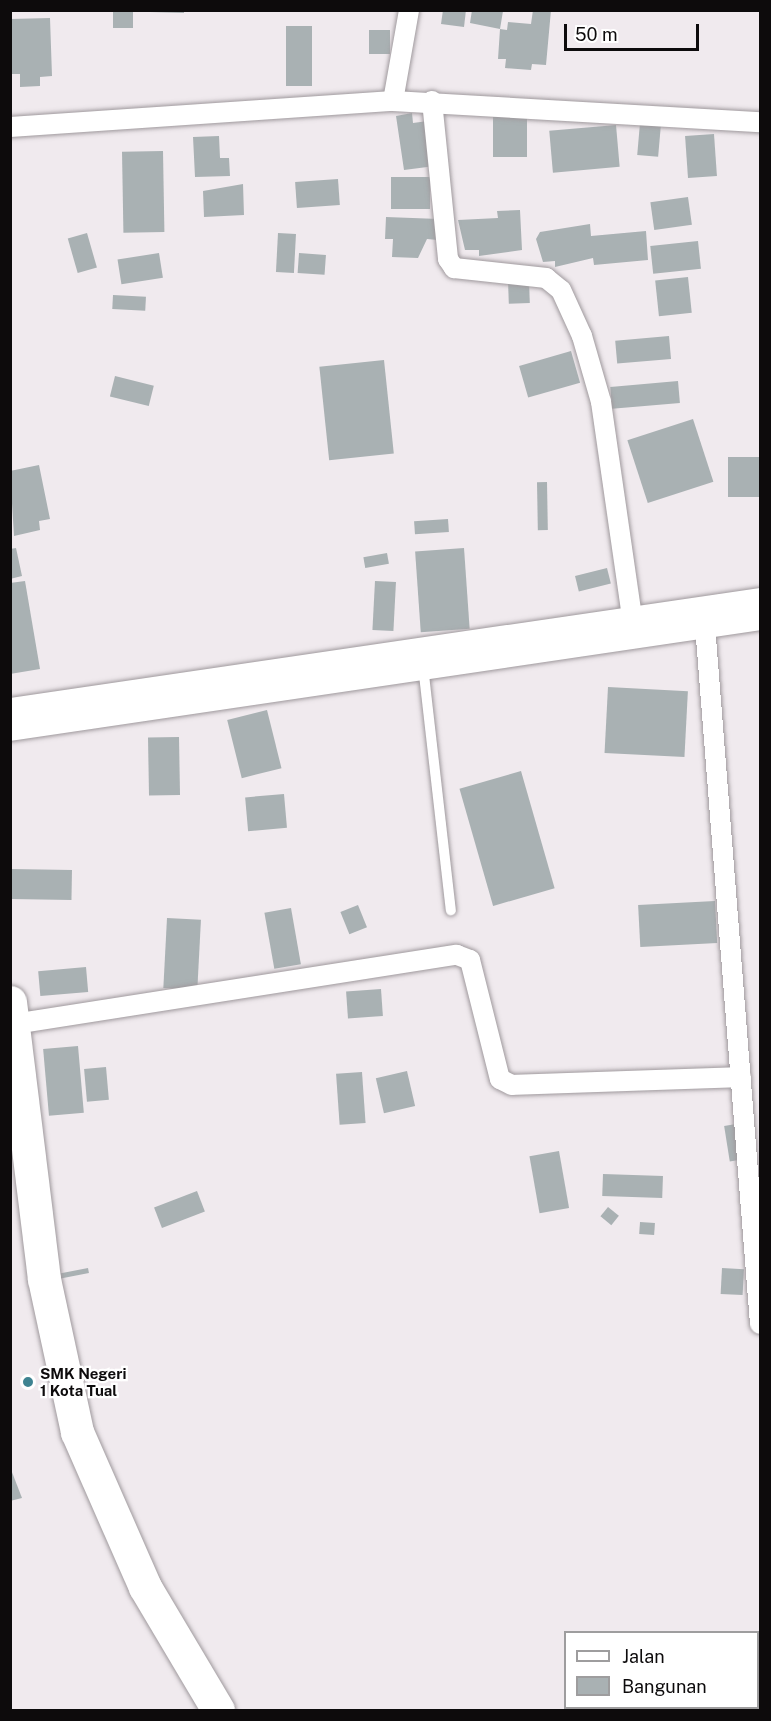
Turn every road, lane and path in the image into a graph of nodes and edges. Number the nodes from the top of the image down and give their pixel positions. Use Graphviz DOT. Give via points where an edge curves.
graph roads {
  1 [pos="408,10"];
  2 [pos="393,101"];
  3 [pos="432,101"];
  4 [pos="760,122"];
  5 [pos="10,127"];
  6 [pos="760,600"];
  7 [pos="633,616"];
  8 [pos="760,618"];
  9 [pos="705,625"];
  10 [pos="421,656"];
  11 [pos="10,710"];
  12 [pos="10,729"];
  13 [pos="451,910"];
  14 [pos="12,1013"];
  15 [pos="741,1077"];
  16 [pos="760,1324"];
  17 [pos="218,1710"];
  1 -- 2 [label="street"];
  2 -- 3 [label="street"];
  2 -- 5 [label="street"];
  3 -- 4 [label="street"];
  3 -- 7 [label="street" via="448,259 454,268 546,278 561,290 582,336 601,402"];
  6 -- 7 [label="street"];
  7 -- 10 [label="street"];
  8 -- 9 [label="street"];
  9 -- 10 [label="street"];
  9 -- 15 [label="street"];
  10 -- 11 [label="street"];
  10 -- 12 [label="street"];
  10 -- 13 [label="lane"];
  14 -- 15 [label="street" via="457,955 470,960 500,1078 512,1085"];
  14 -- 17 [label="highway" via="46,1289 77,1432 146,1587"];
  15 -- 16 [label="street"];
}
